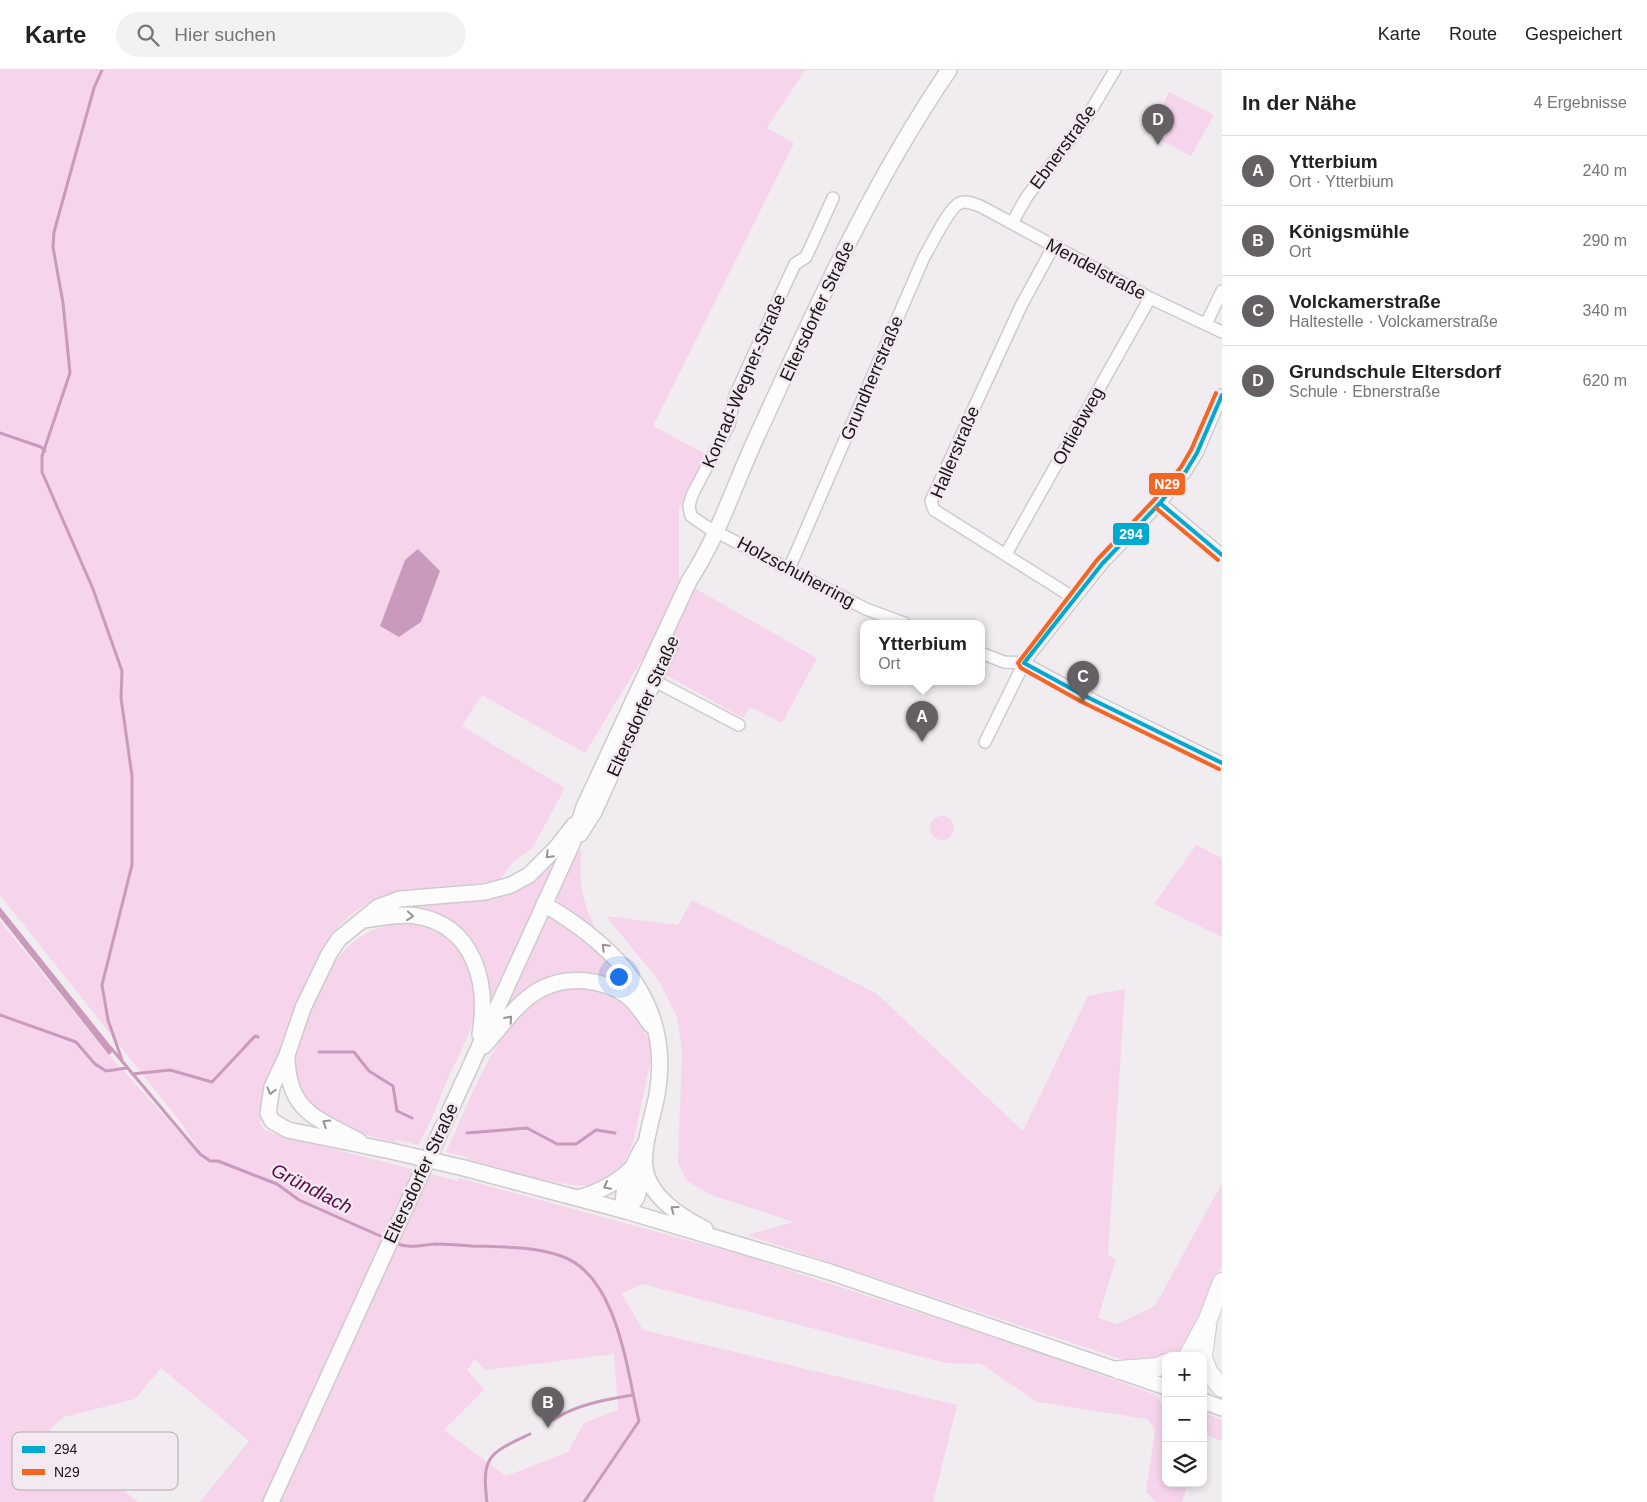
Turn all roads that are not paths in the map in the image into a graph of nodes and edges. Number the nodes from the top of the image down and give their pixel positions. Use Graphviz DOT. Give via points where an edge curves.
graph roads {
  1 [pos="949,70"];
  2 [pos="1115,70"];
  3 [pos="833,198"];
  4 [pos="972,203"];
  5 [pos="1012,223"];
  6 [pos="1053,247"];
  7 [pos="1222,291"];
  8 [pos="1150,298"];
  9 [pos="1206,324"];
  10 [pos="1222,332"];
  11 [pos="1222,394"];
  12 [pos="1160,503"];
  13 [pos="716,531"];
  14 [pos="1006,554"];
  15 [pos="1222,555"];
  16 [pos="789,569"];
  17 [pos="1074,598"];
  18 [pos="896,620"];
  19 [pos="985,655"];
  20 [pos="1024,663"];
  21 [pos="650,679"];
  22 [pos="739,725"];
  23 [pos="985,742"];
  24 [pos="1222,763"];
  25 [pos="579,817"];
  26 [pos="572,844"];
  27 [pos="544,904"];
  28 [pos="362,920"];
  29 [pos="656,1032"];
  30 [pos="287,1055"];
  31 [pos="476,1055"];
  32 [pos="369,1146"];
  33 [pos="639,1170"];
  34 [pos="578,1198"];
  35 [pos="626,1211"];
  36 [pos="731,1242"];
  37 [pos="1222,1282"];
  38 [pos="1194,1352"];
  39 [pos="1162,1364"];
  40 [pos="1119,1370"];
  41 [pos="1207,1371"];
  42 [pos="1162,1386"];
  43 [pos="1222,1388"];
  44 [pos="1207,1402"];
  45 [pos="1222,1408"];
  46 [pos="271,1502"];
  1 -- 13 [label="main road, Eltersdorfer Straße" via="868,202 756,438"];
  2 -- 5 [label="street, Ebnerstraße" via="1087,118 1026,198"];
  3 -- 13 [label="street, Konrad-Wegner-Straße" via="806,257 795,264 791,272 734,398 729,425 692,495 691,516"];
  4 -- 5 [label="street, Mendelstraße"];
  4 -- 16 [label="street, Grundherrstraße" via="960,202 952,209 924,257"];
  5 -- 6 [label="street, Mendelstraße"];
  6 -- 8 [label="street, Mendelstraße"];
  6 -- 14 [label="street, Hallerstraße" via="1021,306 931,501 934,510"];
  7 -- 9 [label="street"];
  8 -- 9 [label="street, Mendelstraße"];
  8 -- 14 [label="street, Ortliebweg"];
  9 -- 10 [label="street, Mendelstraße"];
  11 -- 12 [label="street" via="1197,453"];
  12 -- 15 [label="street"];
  12 -- 17 [label="street"];
  13 -- 16 [label="street, Holzschuherring"];
  13 -- 21 [label="main road, Eltersdorfer Straße" via="696,584"];
  14 -- 17 [label="street, Hallerstraße"];
  16 -- 18 [label="street, Holzschuherring" via="866,609"];
  17 -- 20 [label="street"];
  19 -- 20 [label="street" via="1004,662"];
  20 -- 23 [label="street"];
  20 -- 24 [label="street"];
  21 -- 22 [label="street"];
  21 -- 25 [label="main road, Eltersdorfer Straße"];
  21 -- 26 [label="main road, Eltersdorfer Straße" via="594,812"];
  25 -- 26 [label="main road, Eltersdorfer Straße"];
  25 -- 28 [label="main road, one-way" via="557,847 529,876 511,885 485,892 400,899 378,907"];
  26 -- 27 [label="main road, Eltersdorfer Straße"];
  29 -- 27 [label="main road, one-way" via="649,1007 638,986 614,956 585,930"];
  27 -- 31 [label="main road, Eltersdorfer Straße"];
  28 -- 30 [label="main road" via="340,939 329,954 303,1008"];
  28 -- 31 [label="main road, one-way" via="416,916 451,930 465,945 480,974 484,998"];
  31 -- 29 [label="main road, one-way" via="517,1009 541,989 562,982 584,980 605,984 628,996"];
  29 -- 33 [label="main road" via="661,1056 660,1078"];
  32 -- 30 [label="main road, one-way" via="330,1126 298,1100 290,1086"];
  30 -- 32 [label="main road, one-way" via="272,1086 268,1103 272,1121 288,1130"];
  31 -- 46 [label="main road, Eltersdorfer Straße"];
  32 -- 34 [label="main road, bridge"];
  33 -- 34 [label="main road, one-way"];
  33 -- 35 [label="main road" via="623,1198"];
  36 -- 33 [label="main road, one-way" via="670,1206"];
  34 -- 35 [label="main road"];
  35 -- 36 [label="main road"];
  36 -- 40 [label="main road" via="919,1301"];
  37 -- 38 [label="highway"];
  39 -- 40 [label="highway"];
  40 -- 42 [label="main road"];
  41 -- 43 [label="highway"];
  44 -- 45 [label="main road"];
}
